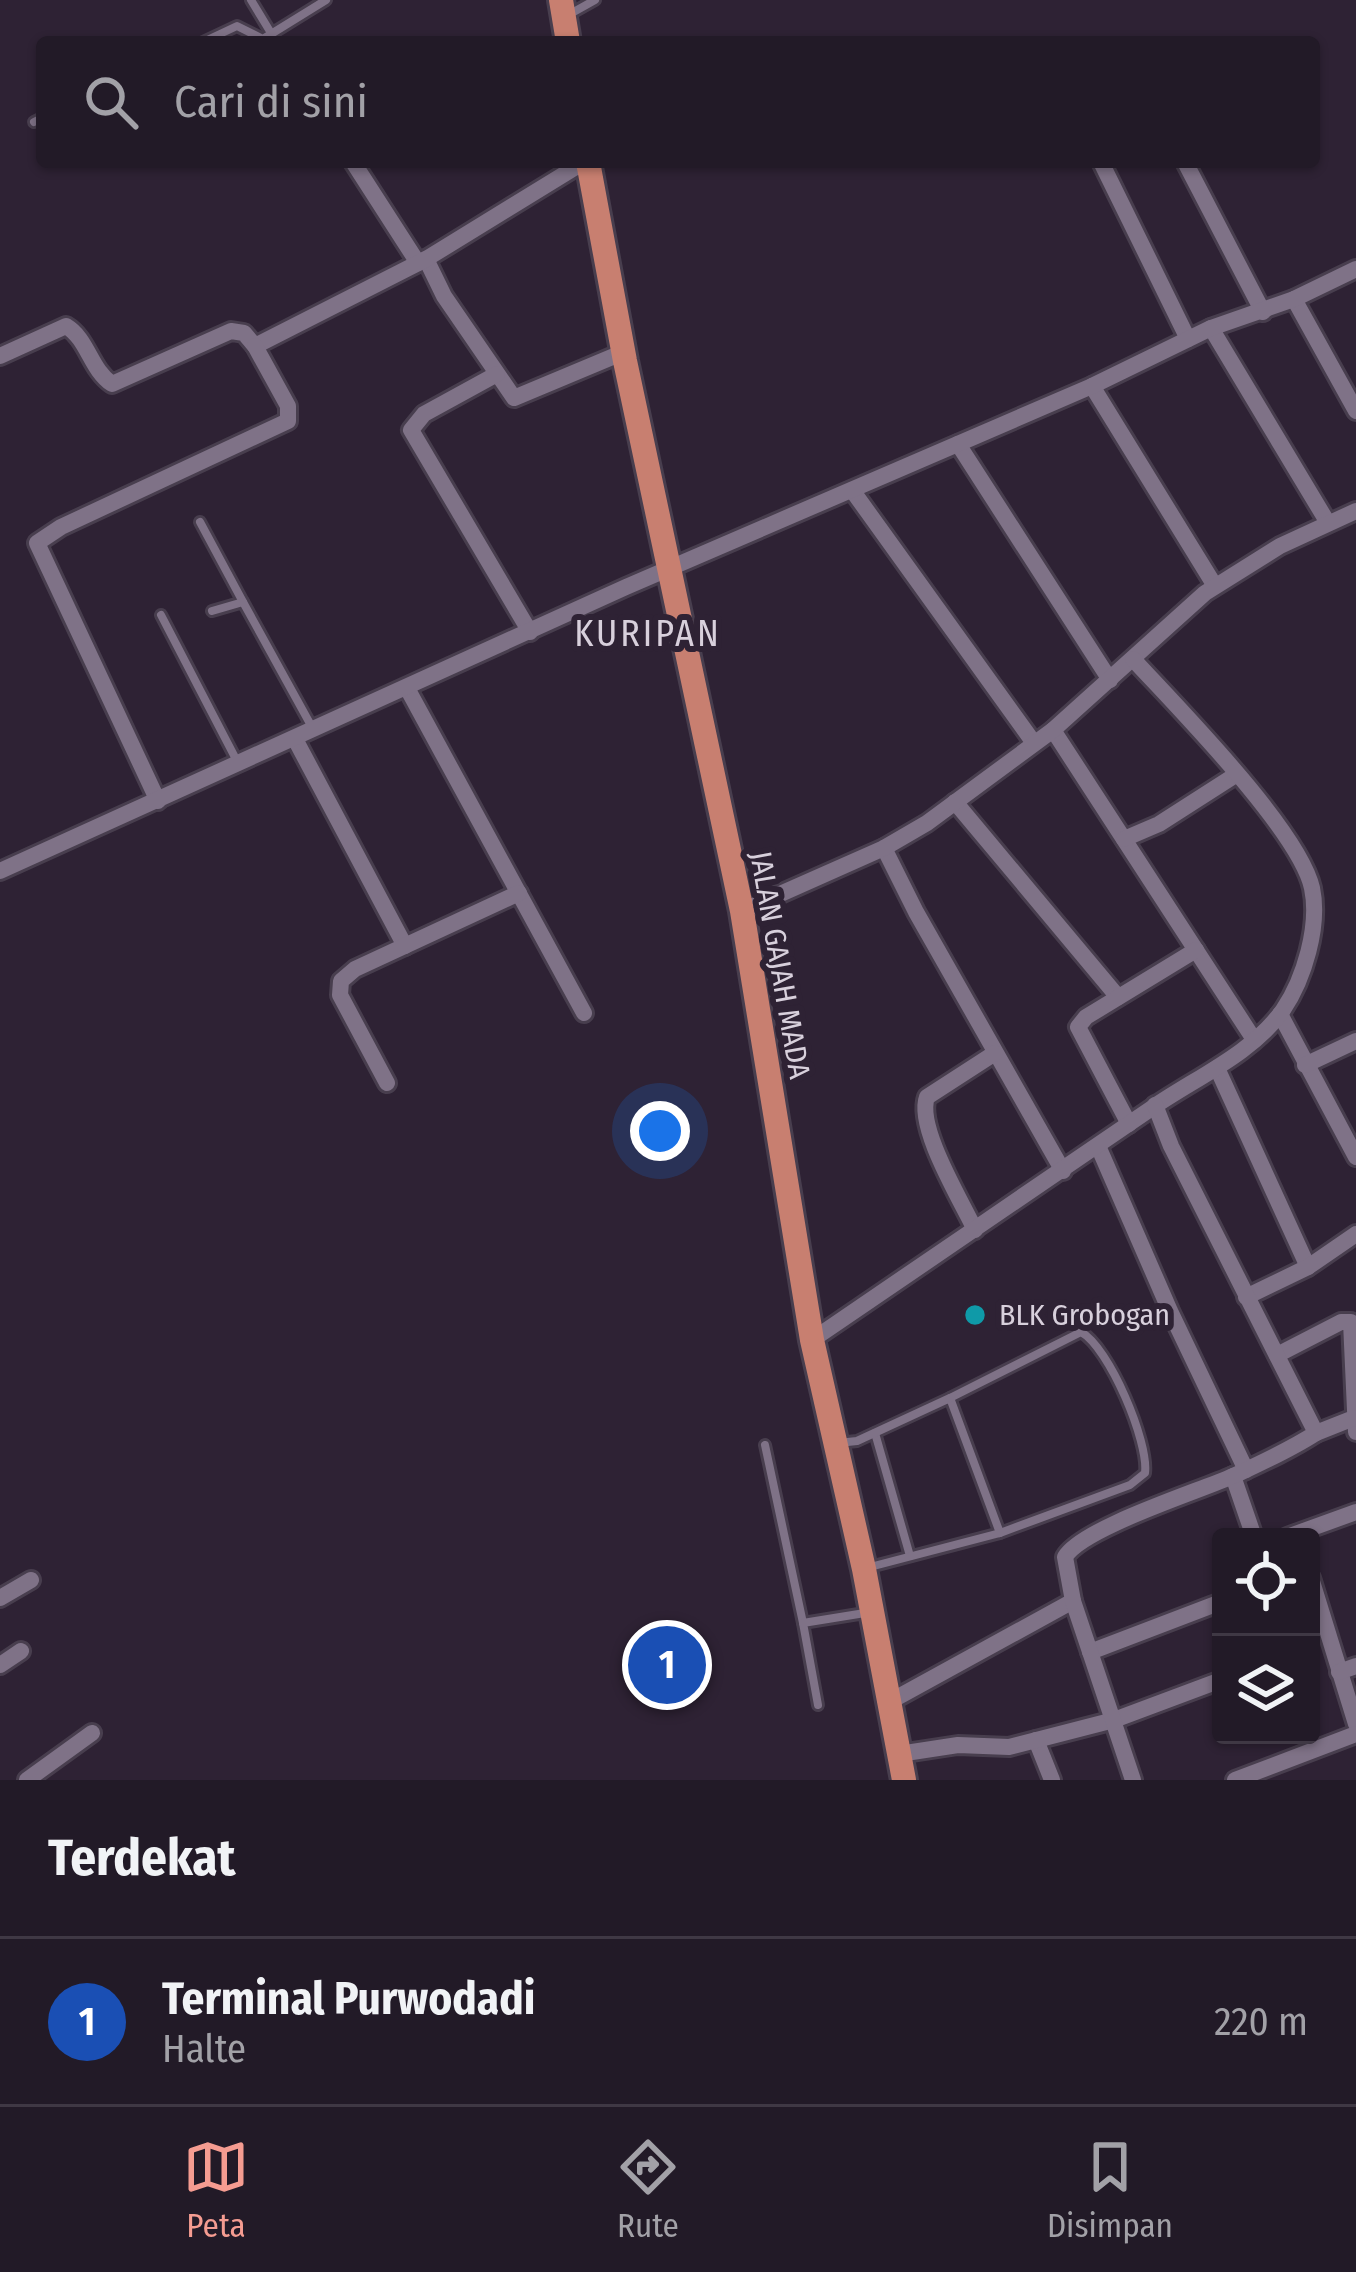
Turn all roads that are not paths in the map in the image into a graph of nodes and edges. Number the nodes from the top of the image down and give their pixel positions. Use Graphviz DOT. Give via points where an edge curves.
graph roads {
  1 [pos="251,0"];
  2 [pos="326,0"];
  3 [pos="595,0"];
  4 [pos="565,20"];
  5 [pos="271,33"];
  6 [pos="215,36"];
  7 [pos="256,36"];
  8 [pos="266,36"];
  9 [pos="357,168"];
  10 [pos="577,168"];
  11 [pos="587,168"];
  12 [pos="1104,168"];
  13 [pos="1188,168"];
  14 [pos="422,261"];
  15 [pos="1356,269"];
  16 [pos="1294,299"];
  17 [pos="1262,312"];
  18 [pos="1211,328"];
  19 [pos="1189,339"];
  20 [pos="255,346"];
  21 [pos="624,352"];
  22 [pos="0,356"];
  23 [pos="497,374"];
  24 [pos="1092,386"];
  25 [pos="1356,411"];
  26 [pos="958,444"];
  27 [pos="852,490"];
  28 [pos="1356,511"];
  29 [pos="200,523"];
  30 [pos="1328,523"];
  31 [pos="668,568"];
  32 [pos="1215,586"];
  33 [pos="243,602"];
  34 [pos="212,611"];
  35 [pos="160,615"];
  36 [pos="530,632"];
  37 [pos="1133,658"];
  38 [pos="1110,680"];
  39 [pos="407,688"];
  40 [pos="314,730"];
  41 [pos="1053,730"];
  42 [pos="296,739"];
  43 [pos="1034,743"];
  44 [pos="239,764"];
  45 [pos="1237,774"];
  46 [pos="158,801"];
  47 [pos="955,802"];
  48 [pos="1124,839"];
  49 [pos="884,848"];
  50 [pos="0,871"];
  51 [pos="519,893"];
  52 [pos="742,911"];
  53 [pos="405,946"];
  54 [pos="1196,950"];
  55 [pos="1118,998"];
  56 [pos="584,1013"];
  57 [pos="1280,1014"];
  58 [pos="1253,1038"];
  59 [pos="1356,1040"];
  60 [pos="995,1053"];
  61 [pos="1305,1065"];
  62 [pos="1217,1068"];
  63 [pos="387,1083"];
  64 [pos="1155,1105"];
  65 [pos="1129,1124"];
  66 [pos="1099,1146"];
  67 [pos="1356,1157"];
  68 [pos="1063,1171"];
  69 [pos="975,1231"];
  70 [pos="1356,1234"];
  71 [pos="1308,1267"];
  72 [pos="1246,1297"];
  73 [pos="812,1340"];
  74 [pos="1277,1355"];
  75 [pos="950,1398"];
  76 [pos="1355,1425"];
  77 [pos="875,1433"];
  78 [pos="1316,1433"];
  79 [pos="836,1444"];
  80 [pos="765,1445"];
  81 [pos="1240,1473"];
  82 [pos="1356,1512"];
  83 [pos="1252,1528"];
  84 [pos="1315,1528"];
  85 [pos="1000,1533"];
  86 [pos="910,1556"];
  87 [pos="864,1568"];
  88 [pos="31,1580"];
  89 [pos="0,1598"];
  90 [pos="1073,1601"];
  91 [pos="1212,1605"];
  92 [pos="1320,1610"];
  93 [pos="872,1612"];
  94 [pos="803,1623"];
  95 [pos="1330,1646"];
  96 [pos="1320,1648"];
  97 [pos="21,1651"];
  98 [pos="1090,1652"];
  99 [pos="0,1664"];
  100 [pos="1347,1669"];
  101 [pos="1212,1683"];
  102 [pos="889,1702"];
  103 [pos="818,1705"];
  104 [pos="1114,1720"];
  105 [pos="1356,1724"];
  106 [pos="92,1733"];
  107 [pos="1356,1734"];
  108 [pos="1036,1740"];
  109 [pos="899,1754"];
  110 [pos="27,1780"];
  111 [pos="904,1780"];
  112 [pos="1052,1780"];
  113 [pos="1133,1780"];
  114 [pos="1235,1780"];
  1 -- 5 [label="lane"];
  2 -- 5 [label="lane"];
  3 -- 4 [label="lane"];
  5 -- 8 [label="lane"];
  6 -- 7 [label="lane" via="237,26"];
  9 -- 14 [label="street"];
  10 -- 14 [label="street"];
  11 -- 21 [label="main road, JALAN GAJAH MADA"];
  12 -- 19 [label="street"];
  13 -- 17 [label="street"];
  14 -- 20 [label="street"];
  14 -- 23 [label="street"];
  15 -- 16 [label="street"];
  16 -- 17 [label="street"];
  16 -- 25 [label="street"];
  17 -- 18 [label="street"];
  18 -- 19 [label="street"];
  18 -- 30 [label="street"];
  19 -- 24 [label="street"];
  20 -- 22 [label="street" via="231,331 112,384 66,326"];
  20 -- 46 [label="street" via="288,406 288,421 37,543"];
  21 -- 23 [label="street" via="520,398"];
  21 -- 31 [label="main road, JALAN GAJAH MADA"];
  23 -- 36 [label="street" via="424,414 411,430"];
  24 -- 26 [label="street"];
  24 -- 32 [label="street"];
  26 -- 27 [label="street"];
  26 -- 38 [label="street"];
  27 -- 31 [label="street"];
  27 -- 43 [label="street"];
  28 -- 30 [label="street"];
  29 -- 33 [label="lane"];
  30 -- 32 [label="street"];
  31 -- 36 [label="street"];
  31 -- 52 [label="main road, JALAN GAJAH MADA"];
  32 -- 37 [label="street"];
  33 -- 34 [label="lane"];
  33 -- 40 [label="lane"];
  35 -- 44 [label="lane"];
  36 -- 39 [label="street"];
  37 -- 38 [label="street"];
  37 -- 45 [label="street"];
  38 -- 41 [label="street"];
  39 -- 40 [label="street"];
  39 -- 51 [label="street"];
  40 -- 42 [label="street"];
  41 -- 43 [label="street"];
  41 -- 48 [label="street"];
  42 -- 44 [label="street"];
  42 -- 53 [label="street"];
  43 -- 47 [label="street"];
  44 -- 46 [label="street"];
  45 -- 48 [label="street"];
  45 -- 57 [label="street" via="1312,884 1302,975"];
  46 -- 50 [label="street"];
  47 -- 49 [label="street"];
  47 -- 55 [label="street"];
  48 -- 54 [label="street"];
  49 -- 52 [label="street"];
  49 -- 60 [label="street"];
  51 -- 53 [label="street"];
  51 -- 56 [label="street"];
  52 -- 73 [label="main road, JALAN GAJAH MADA"];
  53 -- 63 [label="street" via="355,969 339,987"];
  54 -- 55 [label="street"];
  54 -- 58 [label="street"];
  55 -- 65 [label="street" via="1078,1030"];
  57 -- 58 [label="street"];
  57 -- 61 [label="street"];
  58 -- 62 [label="street"];
  59 -- 61 [label="street"];
  60 -- 68 [label="street"];
  60 -- 69 [label="street" via="924,1104"];
  61 -- 67 [label="street"];
  62 -- 64 [label="street"];
  62 -- 71 [label="street"];
  64 -- 65 [label="street"];
  64 -- 72 [label="street"];
  65 -- 66 [label="street"];
  66 -- 68 [label="street"];
  66 -- 81 [label="street"];
  68 -- 69 [label="street"];
  69 -- 73 [label="street"];
  70 -- 71 [label="street"];
  71 -- 72 [label="street"];
  72 -- 74 [label="street"];
  73 -- 79 [label="main road, JALAN GAJAH MADA"];
  74 -- 76 [label="street" via="1351,1322"];
  74 -- 78 [label="street"];
  75 -- 77 [label="lane"];
  75 -- 85 [label="lane"];
  75 -- 85 [label="lane" via="1081,1331 1116,1377 1146,1457 1139,1479"];
  76 -- 78 [label="street"];
  77 -- 79 [label="lane"];
  77 -- 86 [label="lane"];
  78 -- 81 [label="street"];
  79 -- 87 [label="main road, JALAN GAJAH MADA"];
  80 -- 94 [label="lane"];
  81 -- 83 [label="street"];
  81 -- 90 [label="street" via="1071,1546 1065,1572"];
  82 -- 84 [label="street"];
  85 -- 86 [label="lane"];
  86 -- 87 [label="lane"];
  87 -- 93 [label="main road, JALAN GAJAH MADA"];
  88 -- 89 [label="street"];
  90 -- 98 [label="street"];
  90 -- 102 [label="street"];
  91 -- 98 [label="street"];
  92 -- 95 [label="street"];
  93 -- 94 [label="lane"];
  93 -- 102 [label="main road, JALAN GAJAH MADA"];
  94 -- 103 [label="lane"];
  95 -- 96 [label="street"];
  95 -- 100 [label="street"];
  97 -- 99 [label="street"];
  98 -- 104 [label="street"];
  100 -- 105 [label="street"];
  101 -- 104 [label="street"];
  102 -- 109 [label="main road, JALAN GAJAH MADA"];
  104 -- 108 [label="street"];
  104 -- 113 [label="street"];
  106 -- 110 [label="street"];
  107 -- 114 [label="street"];
  108 -- 109 [label="street"];
  108 -- 112 [label="street"];
  109 -- 111 [label="main road, JALAN GAJAH MADA"];
}
